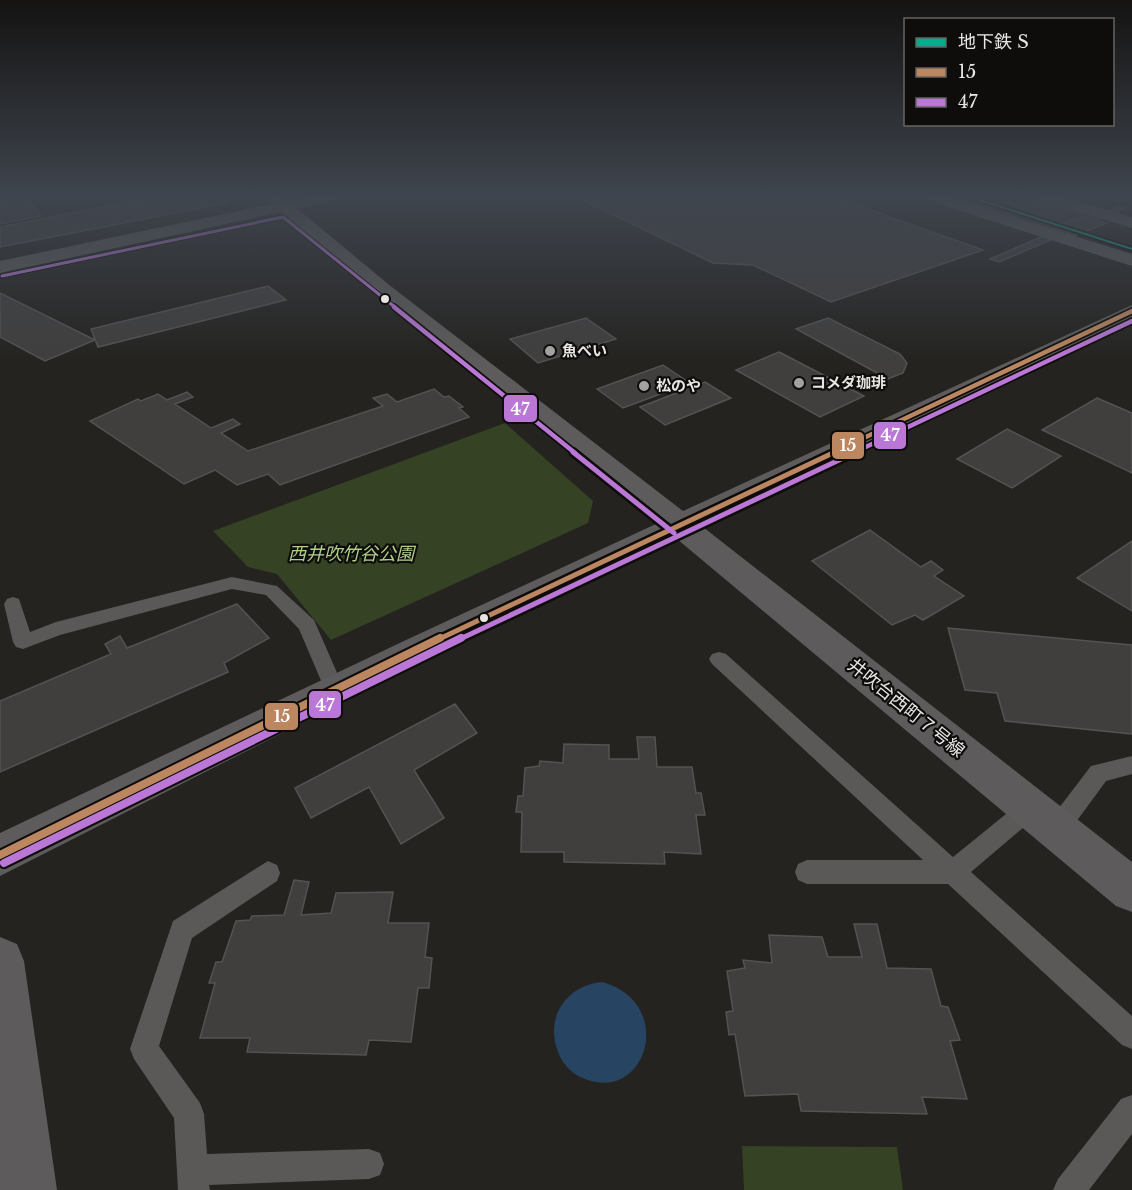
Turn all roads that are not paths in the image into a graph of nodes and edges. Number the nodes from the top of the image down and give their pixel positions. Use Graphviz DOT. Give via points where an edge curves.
graph roads {
  1 [pos="69,251"];
  2 [pos="337,251"];
  3 [pos="1102,251"];
  4 [pos="1132,260"];
  5 [pos="0,267"];
  6 [pos="1129,314"];
  7 [pos="680,526"];
  8 [pos="13,604"];
  9 [pos="719,659"];
  10 [pos="335,691"];
  11 [pos="1132,765"];
  12 [pos="1043,818"];
  13 [pos="0,855"];
  14 [pos="807,872"];
  15 [pos="953,872"];
  16 [pos="268,873"];
  17 [pos="1132,890"];
  18 [pos="0,961"];
  19 [pos="1132,1035"];
  20 [pos="1132,1110"];
  21 [pos="369,1164"];
  22 [pos="193,1180"];
  23 [pos="28,1190"];
  24 [pos="1069,1190"];
  1 -- 5 [label="street"];
  2 -- 7 [label="street, 井吹台西町７号線"];
  3 -- 4 [label="street"];
  6 -- 7 [label="street"];
  7 -- 10 [label="street"];
  7 -- 12 [label="street, 井吹台西町７号線"];
  8 -- 10 [label="lane" via="23,642 56,629 232,583 271,590 307,625"];
  9 -- 15 [label="lane"];
  10 -- 13 [label="street"];
  11 -- 12 [label="lane" via="1099,773"];
  12 -- 15 [label="lane"];
  12 -- 17 [label="street, 井吹台西町７号線"];
  14 -- 15 [label="lane"];
  15 -- 19 [label="lane"];
  16 -- 22 [label="lane" via="182,930 144,1049 189,1114"];
  18 -- 23 [label="street"];
  20 -- 24 [label="lane"];
  21 -- 22 [label="lane"];
}
